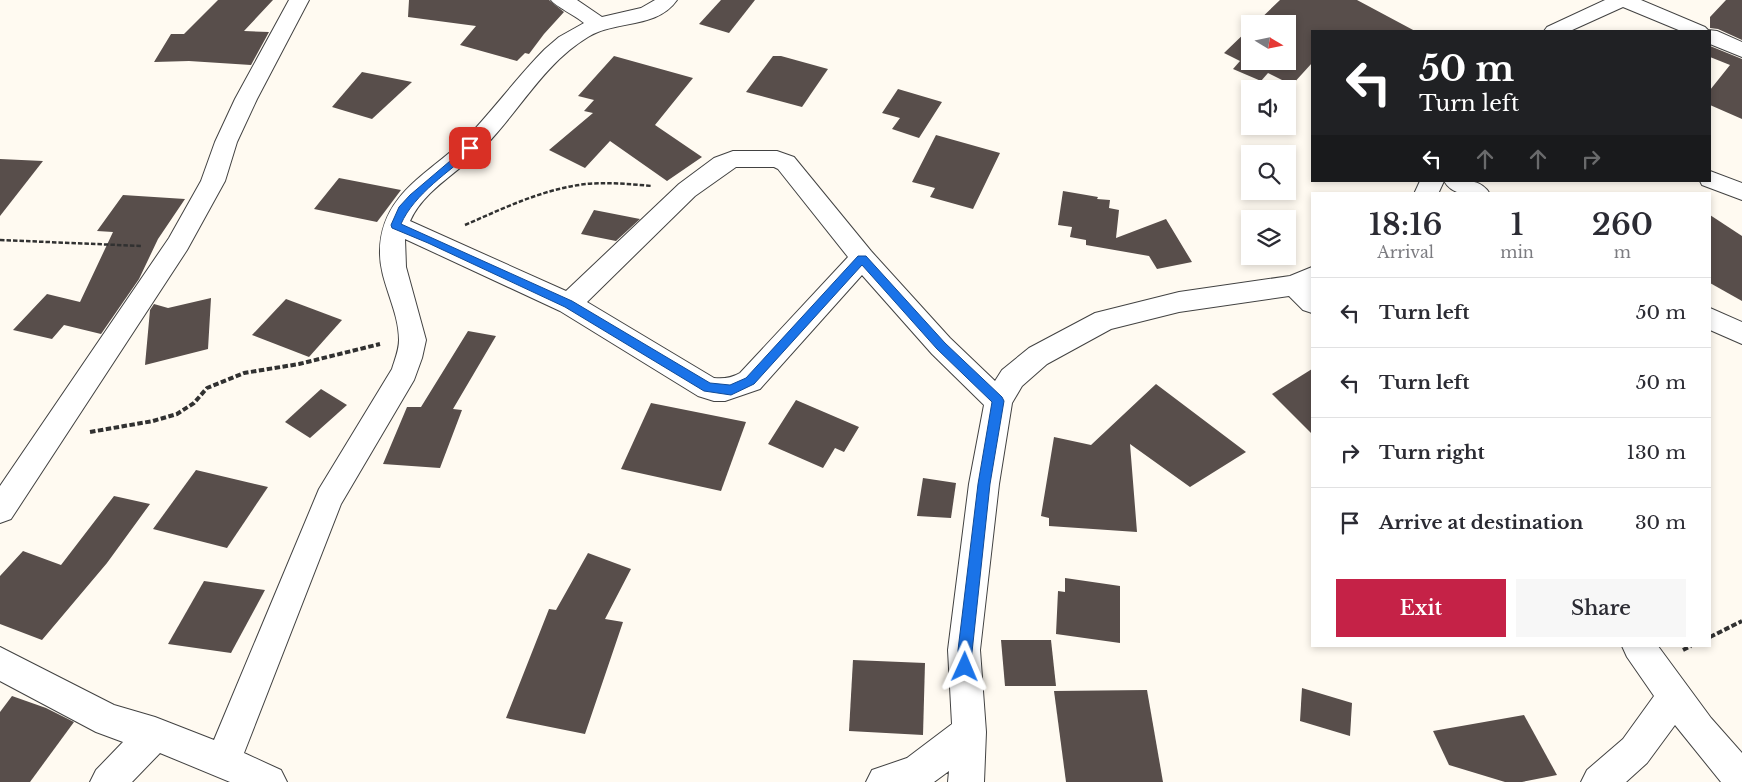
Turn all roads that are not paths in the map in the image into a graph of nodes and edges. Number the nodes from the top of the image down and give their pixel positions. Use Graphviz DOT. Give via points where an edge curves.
graph roads {
  1 [pos="299,0"];
  2 [pos="561,0"];
  3 [pos="667,0"];
  4 [pos="1623,0"];
  5 [pos="598,24"];
  6 [pos="1556,30"];
  7 [pos="1696,30"];
  8 [pos="1711,36"];
  9 [pos="1742,50"];
  10 [pos="1711,178"];
  11 [pos="1458,182"];
  12 [pos="1475,192"];
  13 [pos="1742,192"];
  14 [pos="396,225"];
  15 [pos="862,258"];
  16 [pos="1306,288"];
  17 [pos="569,304"];
  18 [pos="1711,318"];
  19 [pos="1742,334"];
  20 [pos="998,401"];
  21 [pos="0,510"];
  22 [pos="1639,647"];
  23 [pos="0,663"];
  24 [pos="1675,696"];
  25 [pos="969,732"];
  26 [pos="154,734"];
  27 [pos="224,760"];
  28 [pos="1742,780"];
  29 [pos="108,782"];
  30 [pos="268,782"];
  31 [pos="884,782"];
  32 [pos="966,782"];
  33 [pos="1599,782"];
  1 -- 21 [label="street" via="246,99 226,142 213,181 178,244"];
  2 -- 5 [label="street" via="578,8"];
  3 -- 5 [label="street" via="653,10 631,18"];
  4 -- 6 [label="street"];
  4 -- 7 [label="street"];
  5 -- 14 [label="street" via="555,50 479,139 413,197 402,210"];
  8 -- 9 [label="street"];
  10 -- 13 [label="street"];
  11 -- 12 [label="street"];
  14 -- 17 [label="street"];
  14 -- 27 [label="street" via="392,264 412,336 410,354 404,372 329,498"];
  15 -- 17 [label="street" via="750,381 731,390 708,388"];
  15 -- 17 [label="street" via="786,163 777,158 733,159 687,190"];
  15 -- 20 [label="street" via="941,346"];
  16 -- 20 [label="street" via="1179,302 1104,320 1038,356 1012,378"];
  18 -- 19 [label="street"];
  20 -- 25 [label="street" via="984,484 964,650"];
  22 -- 24 [label="street"];
  23 -- 26 [label="street" via="108,720"];
  24 -- 28 [label="street"];
  24 -- 33 [label="street" via="1635,751"];
  25 -- 31 [label="street" via="910,777"];
  25 -- 32 [label="street"];
  26 -- 27 [label="street"];
  26 -- 29 [label="street"];
  27 -- 30 [label="street"];
}
